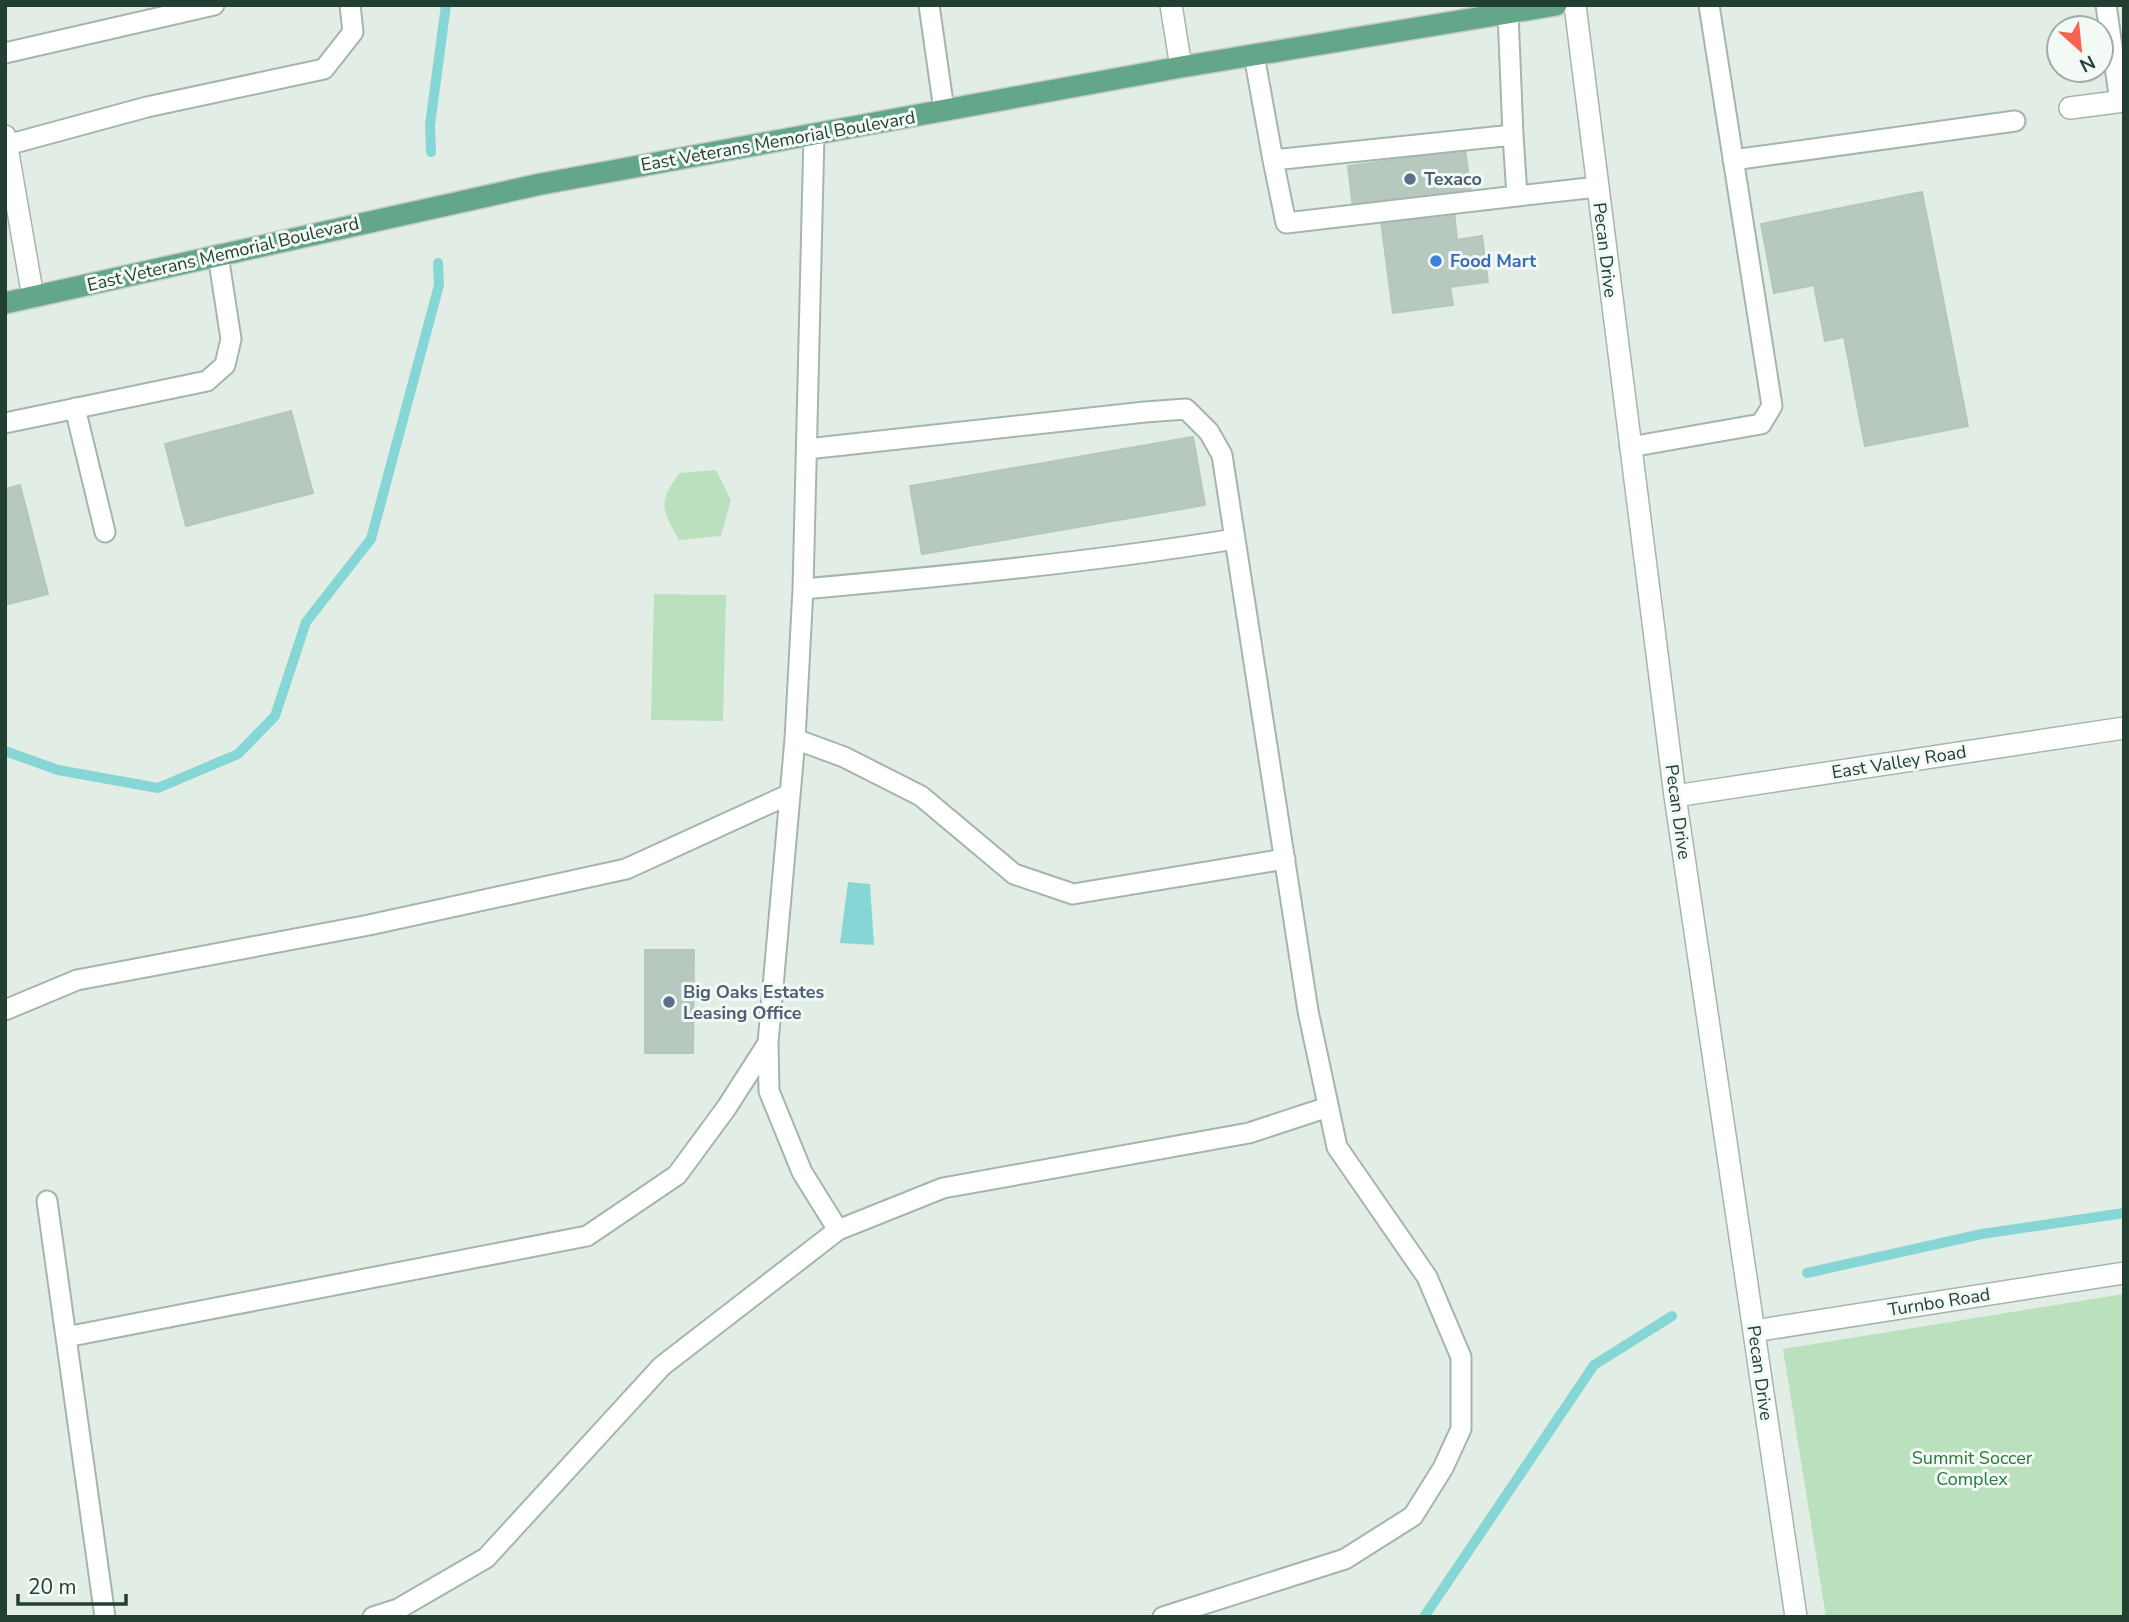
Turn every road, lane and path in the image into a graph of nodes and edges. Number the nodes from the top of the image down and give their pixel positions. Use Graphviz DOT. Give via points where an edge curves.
graph roads {
  1 [pos="214,5"];
  2 [pos="350,5"];
  3 [pos="929,5"];
  4 [pos="1171,5"];
  5 [pos="1556,5"];
  6 [pos="1575,5"];
  7 [pos="1709,5"];
  8 [pos="2106,5"];
  9 [pos="1508,13"];
  10 [pos="5,53"];
  11 [pos="1254,55"];
  12 [pos="1181,67"];
  13 [pos="2122,101"];
  14 [pos="2070,108"];
  15 [pos="944,110"];
  16 [pos="2015,121"];
  17 [pos="814,134"];
  18 [pos="1513,135"];
  19 [pos="6,140"];
  20 [pos="1273,160"];
  21 [pos="1733,160"];
  22 [pos="1597,187"];
  23 [pos="1517,196"];
  24 [pos="218,255"];
  25 [pos="33,297"];
  26 [pos="5,303"];
  27 [pos="75,408"];
  28 [pos="5,423"];
  29 [pos="1630,447"];
  30 [pos="807,449"];
  31 [pos="105,532"];
  32 [pos="1235,539"];
  33 [pos="803,589"];
  34 [pos="2124,728"];
  35 [pos="795,739"];
  36 [pos="790,794"];
  37 [pos="1675,796"];
  38 [pos="1285,859"];
  39 [pos="5,1010"];
  40 [pos="768,1043"];
  41 [pos="1328,1107"];
  42 [pos="47,1201"];
  43 [pos="838,1230"];
  44 [pos="2124,1273"];
  45 [pos="1754,1331"];
  46 [pos="65,1337"];
  47 [pos="105,1617"];
  48 [pos="373,1617"];
  49 [pos="1163,1617"];
  50 [pos="1796,1617"];
  1 -- 10 [label="lane"];
  2 -- 19 [label="lane" via="353,32 324,69"];
  3 -- 15 [label="lane"];
  4 -- 12 [label="street"];
  5 -- 9 [label="main road, East Veterans Memorial Boulevard"];
  6 -- 22 [label="street, Pecan Drive"];
  7 -- 21 [label="lane"];
  8 -- 13 [label="lane"];
  9 -- 11 [label="main road, East Veterans Memorial Boulevard"];
  9 -- 18 [label="lane"];
  11 -- 12 [label="main road, East Veterans Memorial Boulevard"];
  11 -- 20 [label="lane"];
  12 -- 15 [label="main road, East Veterans Memorial Boulevard"];
  13 -- 14 [label="street"];
  15 -- 17 [label="main road, East Veterans Memorial Boulevard"];
  16 -- 21 [label="lane"];
  17 -- 24 [label="main road, East Veterans Memorial Boulevard" via="541,184"];
  17 -- 30 [label="lane"];
  18 -- 20 [label="lane"];
  18 -- 23 [label="lane"];
  19 -- 25 [label="street"];
  20 -- 23 [label="lane" via="1286,223"];
  21 -- 29 [label="lane" via="1772,406 1761,424"];
  22 -- 23 [label="lane"];
  22 -- 29 [label="street, Pecan Drive"];
  24 -- 25 [label="main road, East Veterans Memorial Boulevard"];
  24 -- 27 [label="lane" via="231,339 225,365 206,381"];
  25 -- 26 [label="main road, East Veterans Memorial Boulevard"];
  27 -- 28 [label="lane"];
  27 -- 31 [label="lane"];
  29 -- 37 [label="street, Pecan Drive"];
  30 -- 32 [label="lane" via="1186,410 1209,432 1223,455"];
  30 -- 33 [label="lane"];
  32 -- 33 [label="lane" via="1003,571"];
  32 -- 38 [label="lane"];
  33 -- 35 [label="lane"];
  34 -- 37 [label="street, East Valley Road"];
  35 -- 36 [label="lane"];
  35 -- 38 [label="lane" via="844,757 921,796 1014,874 1073,894"];
  36 -- 39 [label="lane" via="626,869 369,925 77,980"];
  36 -- 40 [label="lane"];
  37 -- 45 [label="street, Pecan Drive"];
  38 -- 41 [label="lane"];
  40 -- 43 [label="lane" via="769,1091 802,1172"];
  40 -- 46 [label="lane" via="677,1175 587,1236"];
  41 -- 43 [label="lane" via="1249,1133 943,1188"];
  41 -- 49 [label="lane" via="1336,1147 1427,1276 1461,1357 1461,1429 1413,1516 1345,1559"];
  42 -- 46 [label="lane"];
  43 -- 48 [label="lane" via="662,1366 486,1558 398,1609"];
  44 -- 45 [label="street, Turnbo Road"];
  45 -- 50 [label="street, Pecan Drive"];
  46 -- 47 [label="lane"];
}
